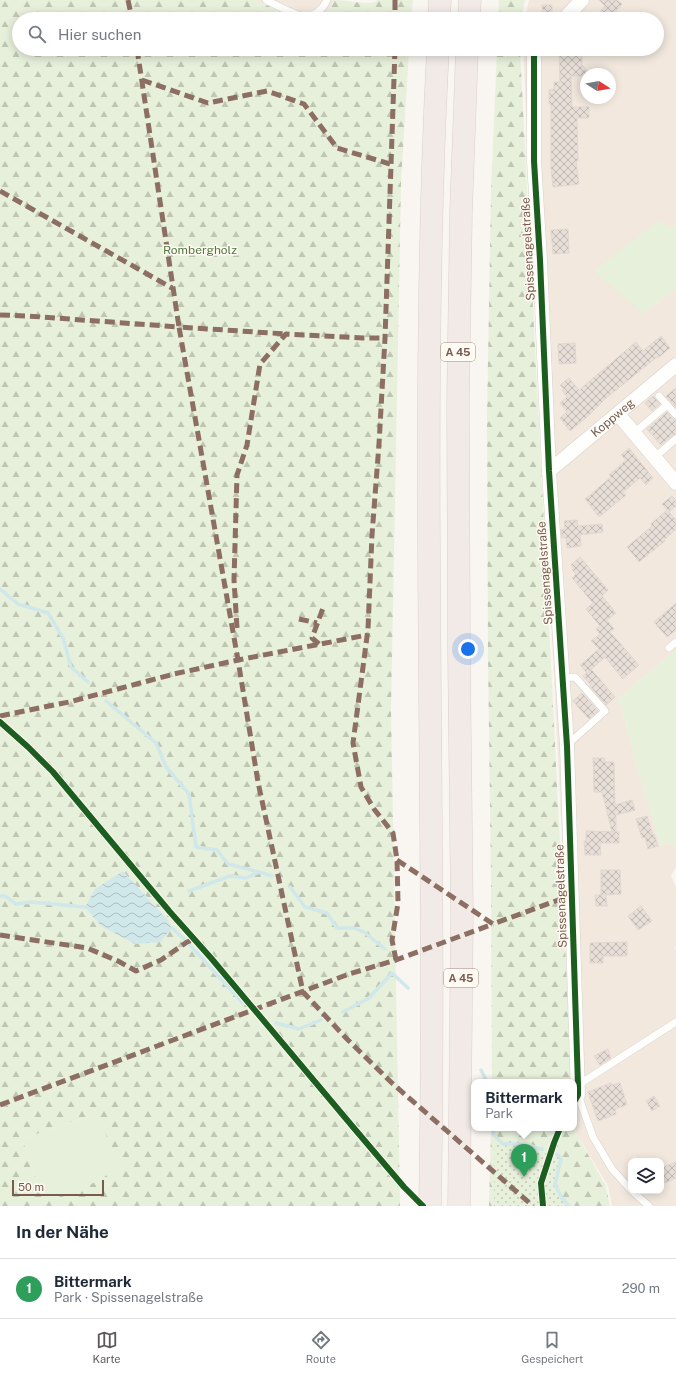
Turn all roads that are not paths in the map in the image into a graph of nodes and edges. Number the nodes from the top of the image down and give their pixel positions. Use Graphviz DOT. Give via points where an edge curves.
graph roads {
  1 [pos="266,0"];
  2 [pos="327,0"];
  3 [pos="440,0"];
  4 [pos="470,0"];
  5 [pos="582,0"];
  6 [pos="293,12"];
  7 [pos="317,12"];
  8 [pos="439,12"];
  9 [pos="469,12"];
  10 [pos="571,12"];
  11 [pos="438,56"];
  12 [pos="467,56"];
  13 [pos="534,56"];
  14 [pos="676,365"];
  15 [pos="659,396"];
  16 [pos="667,405"];
  17 [pos="618,414"];
  18 [pos="676,415"];
  19 [pos="634,433"];
  20 [pos="676,439"];
  21 [pos="654,458"];
  22 [pos="549,471"];
  23 [pos="676,483"];
  24 [pos="676,642"];
  25 [pos="669,648"];
  26 [pos="563,678"];
  27 [pos="567,746"];
  28 [pos="676,1022"];
  29 [pos="578,1090"];
  30 [pos="628,1186"];
  31 [pos="636,1194"];
  32 [pos="430,1206"];
  33 [pos="460,1206"];
  34 [pos="649,1206"];
  1 -- 6 [label="lane"];
  2 -- 7 [label="lane"];
  3 -- 8 [label="highway"];
  4 -- 9 [label="highway"];
  5 -- 10 [label="street"];
  11 -- 32 [label="highway, A 45" via="428,380"];
  12 -- 33 [label="highway, A 45" via="458,308 462,953"];
  13 -- 22 [label="street, Spissenagelstraße" via="534,161"];
  14 -- 17 [label="street, Koppweg"];
  15 -- 16 [label="lane"];
  16 -- 18 [label="lane"];
  16 -- 19 [label="lane"];
  17 -- 19 [label="street"];
  17 -- 22 [label="street, Koppweg"];
  19 -- 21 [label="street"];
  20 -- 21 [label="lane"];
  21 -- 23 [label="street"];
  22 -- 26 [label="street, Spissenagelstraße"];
  24 -- 25 [label="lane"];
  26 -- 27 [label="street, Spissenagelstraße"];
  26 -- 27 [label="lane" via="575,677 605,711"];
  27 -- 29 [label="street, Spissenagelstraße"];
  28 -- 29 [label="lane"];
  29 -- 30 [label="lane" via="593,1137 612,1170"];
  31 -- 34 [label="lane"];
}
